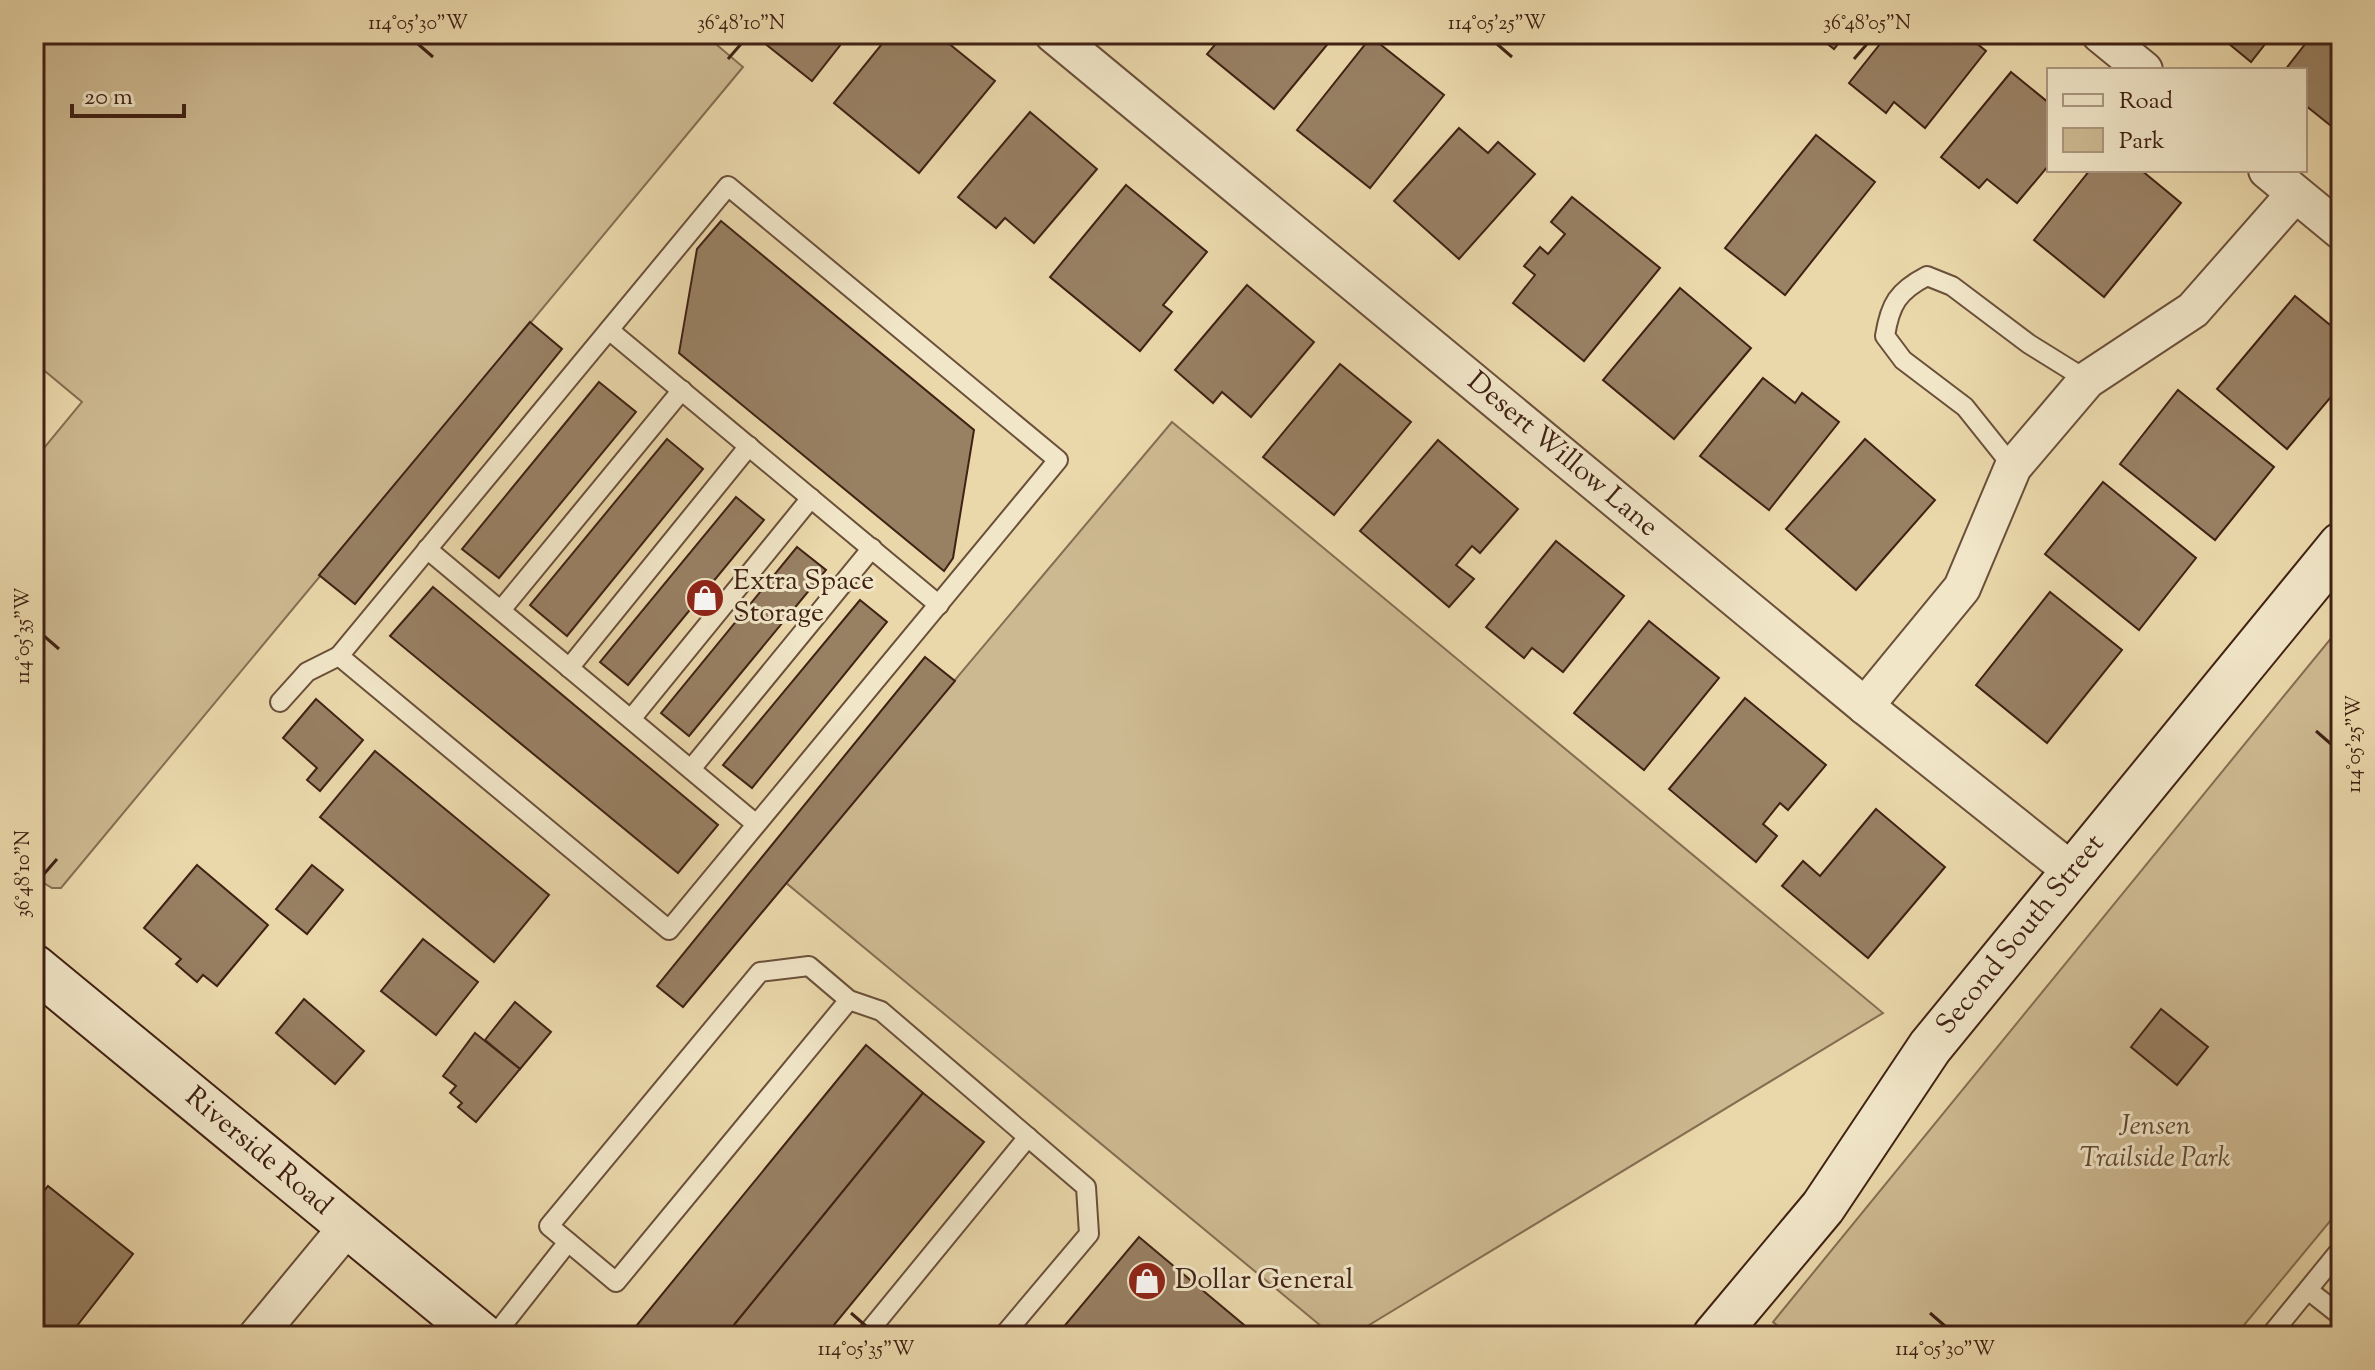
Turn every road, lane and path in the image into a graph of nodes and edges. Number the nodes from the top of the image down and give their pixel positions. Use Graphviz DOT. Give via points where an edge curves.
graph roads {
  1 [pos="1053,34"];
  2 [pos="2100,34"];
  3 [pos="2142,68"];
  4 [pos="2269,172"];
  5 [pos="2295,194"];
  6 [pos="2341,231"];
  7 [pos="609,330"];
  8 [pos="2087,380"];
  9 [pos="682,390"];
  10 [pos="749,446"];
  11 [pos="2013,467"];
  12 [pos="811,498"];
  13 [pos="2341,545"];
  14 [pos="872,548"];
  15 [pos="427,549"];
  16 [pos="939,605"];
  17 [pos="501,610"];
  18 [pos="339,656"];
  19 [pos="569,668"];
  20 [pos="280,702"];
  21 [pos="1865,706"];
  22 [pos="631,719"];
  23 [pos="691,769"];
  24 [pos="756,824"];
  25 [pos="2073,872"];
  26 [pos="34,967"];
  27 [pos="849,1000"];
  28 [pos="1028,1137"];
  29 [pos="348,1226"];
  30 [pos="568,1242"];
  31 [pos="2341,1249"];
  32 [pos="2308,1290"];
  33 [pos="2341,1316"];
  34 [pos="257,1336"];
  35 [pos="482,1336"];
  36 [pos="494,1336"];
  37 [pos="865,1336"];
  38 [pos="1003,1336"];
  39 [pos="1715,1336"];
  40 [pos="2270,1336"];
  1 -- 21 [label="street, Desert Willow Lane"];
  2 -- 3 [label="street"];
  4 -- 5 [label="street"];
  5 -- 6 [label="street"];
  5 -- 8 [label="street" via="2193,310"];
  7 -- 9 [label="lane"];
  7 -- 15 [label="lane"];
  7 -- 16 [label="lane" via="728,186 1058,460"];
  8 -- 11 [label="street"];
  8 -- 11 [label="lane" via="1952,286 1927,276 1906,287 1889,312 1885,336 1903,360 1965,407"];
  9 -- 10 [label="lane"];
  9 -- 17 [label="lane"];
  10 -- 12 [label="lane"];
  10 -- 19 [label="lane"];
  11 -- 21 [label="street" via="1962,588"];
  12 -- 14 [label="lane"];
  12 -- 22 [label="lane"];
  13 -- 25 [label="street, Second South Street"];
  14 -- 16 [label="lane"];
  14 -- 23 [label="lane"];
  15 -- 17 [label="lane"];
  15 -- 18 [label="lane"];
  16 -- 24 [label="lane"];
  17 -- 19 [label="lane"];
  18 -- 20 [label="lane" via="307,672"];
  18 -- 24 [label="lane" via="669,930"];
  19 -- 22 [label="lane"];
  21 -- 25 [label="street, Desert Willow Lane"];
  22 -- 23 [label="lane"];
  23 -- 24 [label="lane"];
  25 -- 39 [label="street, Second South Street" via="1930,1047 1823,1207"];
  26 -- 29 [label="street, Riverside Road"];
  27 -- 28 [label="lane" via="881,1011"];
  27 -- 30 [label="lane" via="616,1282"];
  27 -- 30 [label="lane" via="809,966 760,972 549,1226"];
  28 -- 37 [label="lane"];
  28 -- 38 [label="lane" via="1086,1187 1089,1234"];
  29 -- 34 [label="street"];
  29 -- 35 [label="street, Riverside Road"];
  30 -- 36 [label="lane"];
  31 -- 32 [label="lane"];
  32 -- 33 [label="lane"];
  32 -- 40 [label="lane"];
}
